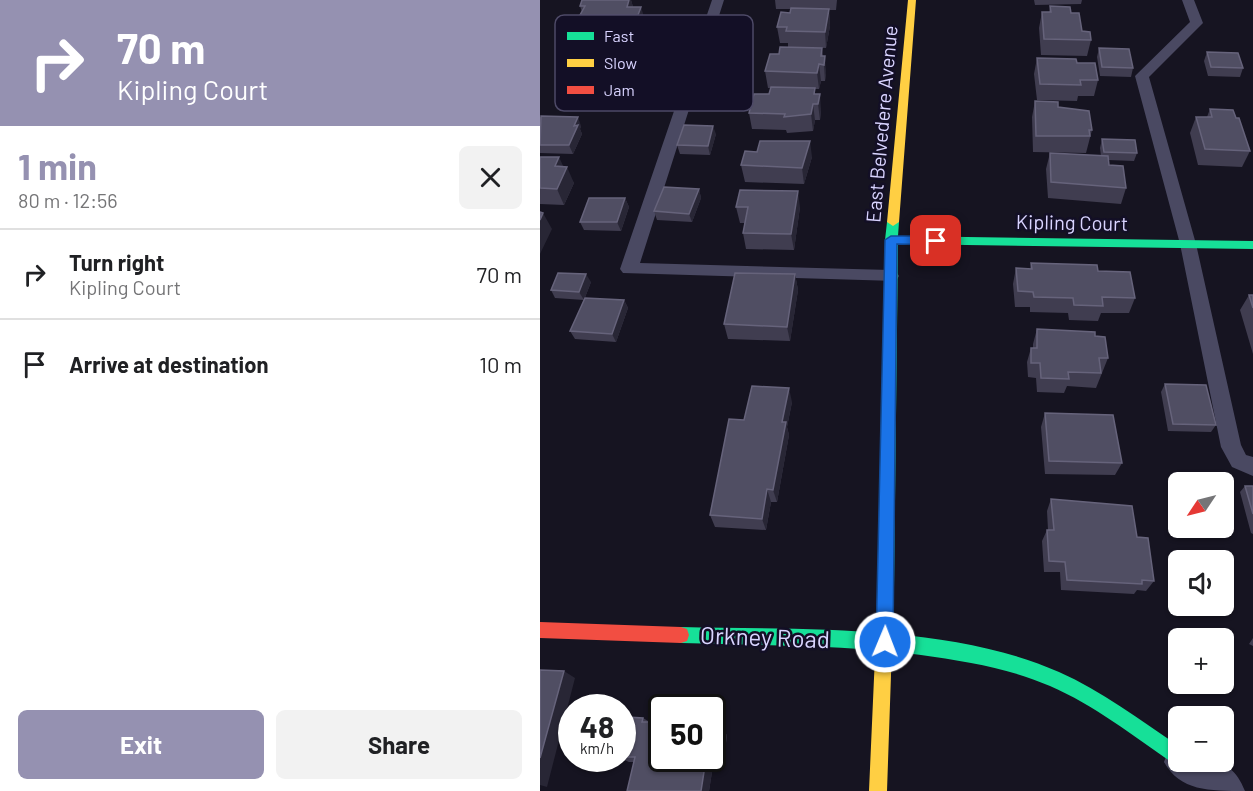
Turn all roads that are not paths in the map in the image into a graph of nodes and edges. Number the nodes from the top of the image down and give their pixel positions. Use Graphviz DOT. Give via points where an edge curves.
graph roads {
  1 [pos="718,0"];
  2 [pos="912,0"];
  3 [pos="1188,0"];
  4 [pos="713,15"];
  5 [pos="681,111"];
  6 [pos="891,240"];
  7 [pos="1188,244"];
  8 [pos="1253,245"];
  9 [pos="890,276"];
  10 [pos="1253,467"];
  11 [pos="540,630"];
  12 [pos="885,642"];
  13 [pos="1168,750"];
  14 [pos="1199,772"];
  15 [pos="878,791"];
  16 [pos="1223,791"];
  1 -- 4 [label="lane"];
  2 -- 6 [label="main road, East Belvedere Avenue"];
  3 -- 7 [label="lane" via="1197,23 1142,76"];
  5 -- 9 [label="lane" via="629,269"];
  6 -- 7 [label="main road, Kipling Court"];
  6 -- 9 [label="main road, East Belvedere Avenue"];
  7 -- 8 [label="main road, Kipling Court"];
  7 -- 10 [label="lane" via="1231,447 1239,460"];
  9 -- 12 [label="main road, East Belvedere Avenue"];
  11 -- 12 [label="main road, Orkney Road"];
  12 -- 13 [label="main road, Orkney Road" via="1035,671 1097,702"];
  12 -- 15 [label="main road, East Belvedere Avenue"];
  14 -- 16 [label="street"];
}
